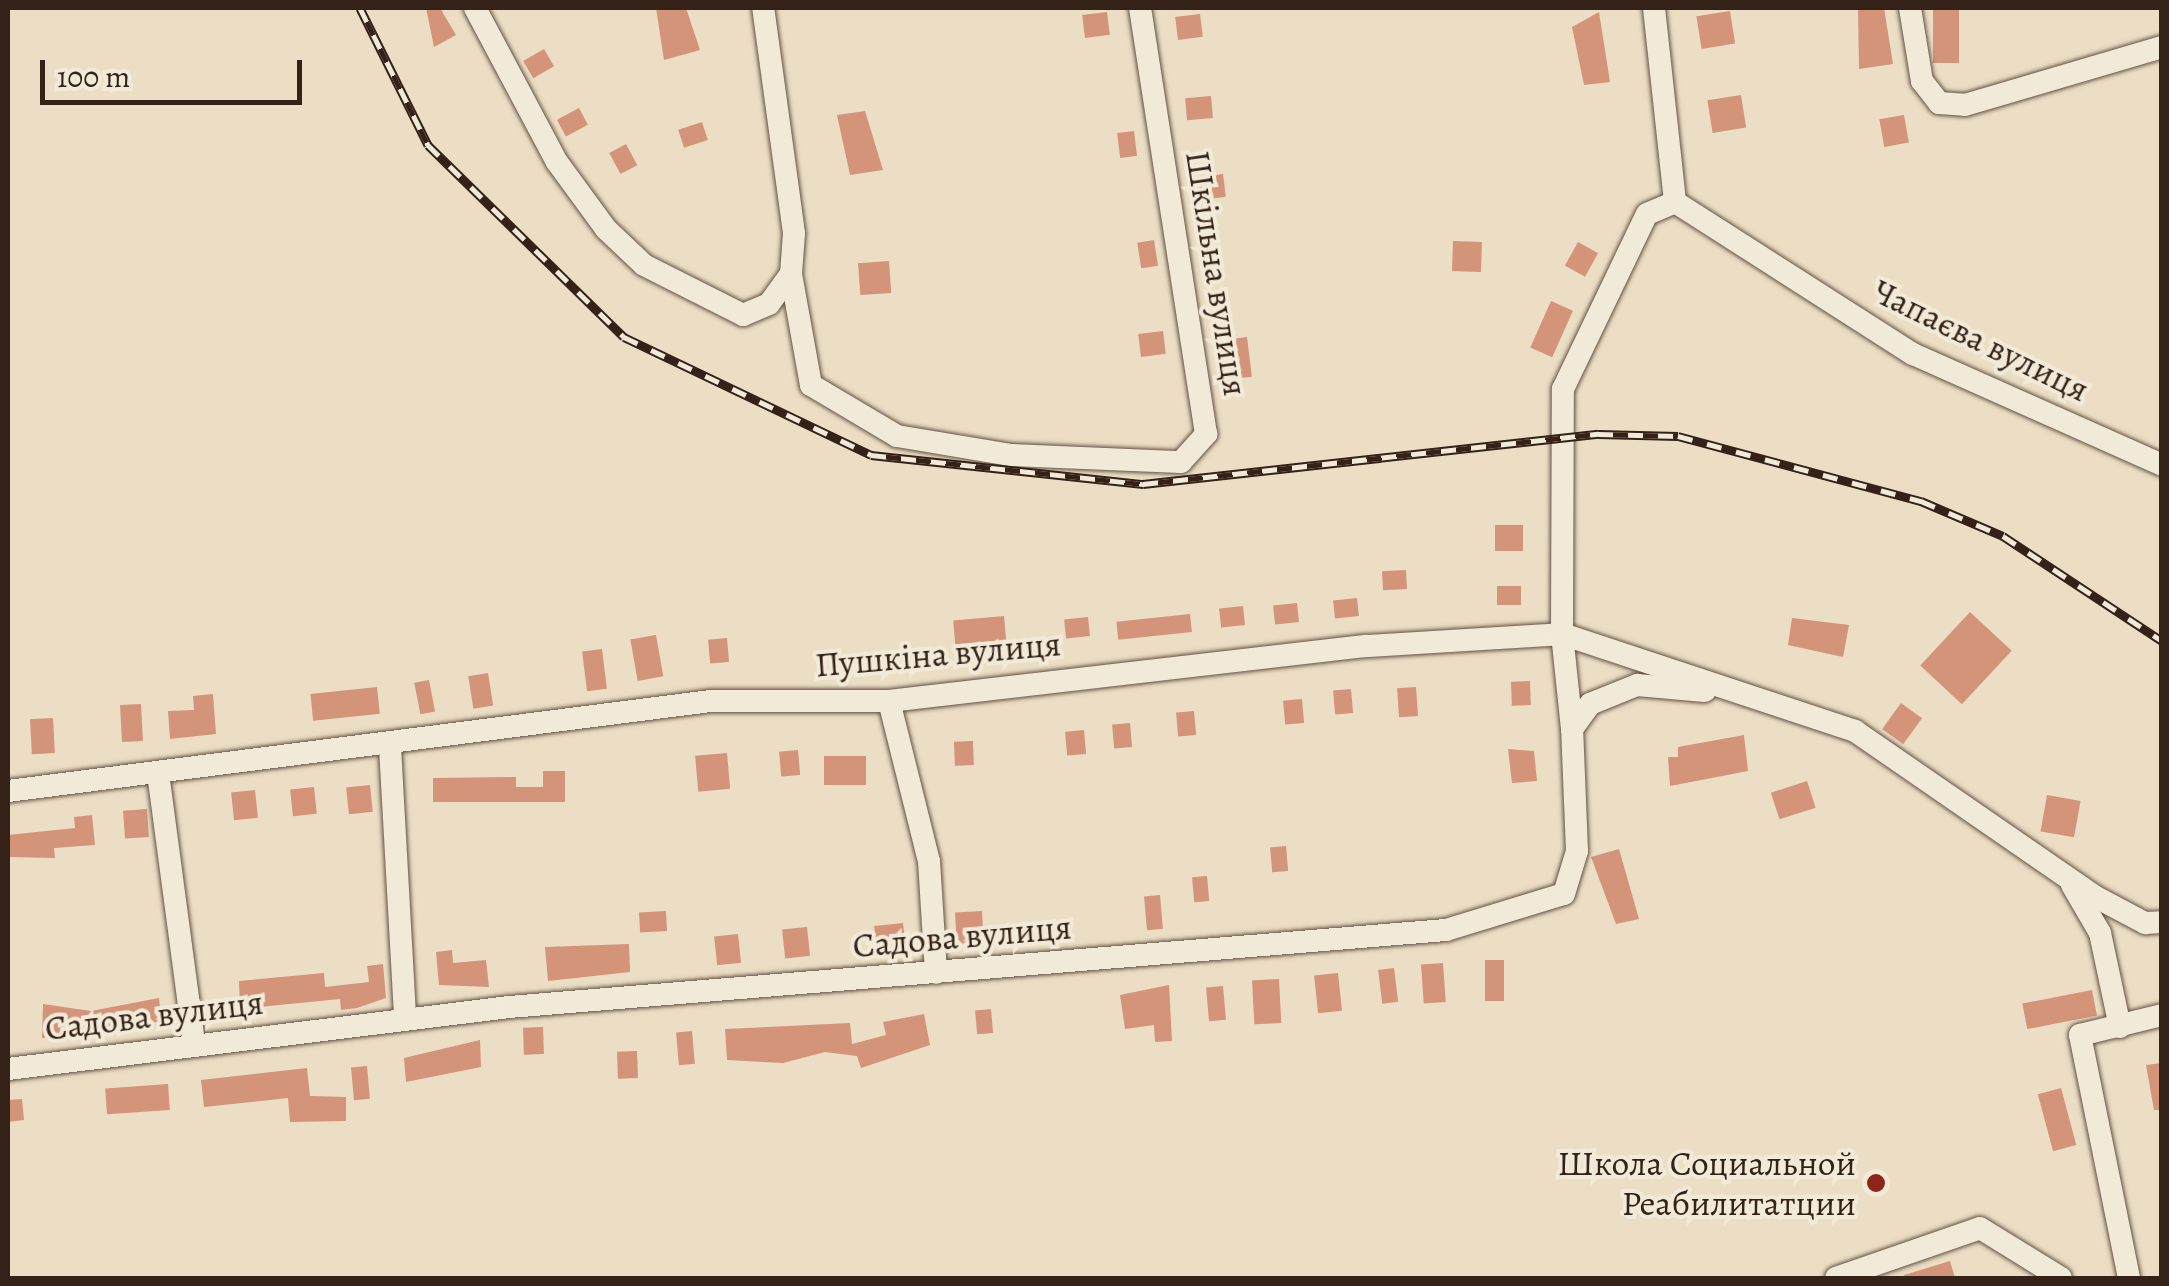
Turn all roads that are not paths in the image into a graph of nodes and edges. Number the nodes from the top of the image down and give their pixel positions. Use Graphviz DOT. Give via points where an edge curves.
graph roads {
  1 [pos="475,8"];
  2 [pos="763,8"];
  3 [pos="1140,8"];
  4 [pos="1654,8"];
  5 [pos="1910,8"];
  6 [pos="2162,47"];
  7 [pos="1675,202"];
  8 [pos="790,274"];
  9 [pos="2162,465"];
  10 [pos="1562,634"];
  11 [pos="1744,694"];
  12 [pos="889,701"];
  13 [pos="1572,729"];
  14 [pos="390,747"];
  15 [pos="158,774"];
  16 [pos="8,791"];
  17 [pos="2068,878"];
  18 [pos="2162,922"];
  19 [pos="936,974"];
  20 [pos="2162,1015"];
  21 [pos="405,1019"];
  22 [pos="2120,1027"];
  23 [pos="194,1044"];
  24 [pos="8,1069"];
  25 [pos="1836,1278"];
  26 [pos="2061,1278"];
  27 [pos="2130,1278"];
  1 -- 8 [label="street" via="557,162 644,265 743,316 769,304"];
  2 -- 8 [label="street" via="794,233"];
  3 -- 8 [label="street, Шкільна вулиця" via="1206,434 1181,462 1012,455 897,436 811,385"];
  4 -- 7 [label="street"];
  5 -- 6 [label="street" via="1922,81 1938,104 1966,105"];
  7 -- 9 [label="street, Чапаєва вулиця" via="1913,354"];
  7 -- 10 [label="street" via="1647,214 1563,389"];
  10 -- 11 [label="street, Пушкіна вулиця"];
  10 -- 12 [label="street, Пушкіна вулиця" via="1330,650"];
  10 -- 13 [label="street, Садова вулиця"];
  11 -- 13 [label="street" via="1637,685 1590,704"];
  11 -- 17 [label="street, Пушкіна вулиця" via="1855,731"];
  12 -- 14 [label="street, Пушкіна вулиця" via="712,701"];
  12 -- 19 [label="street" via="929,861"];
  13 -- 19 [label="street, Садова вулиця" via="1577,851 1564,894 1527,911 1446,930"];
  14 -- 15 [label="street, Пушкіна вулиця"];
  14 -- 21 [label="street"];
  15 -- 16 [label="street, Пушкіна вулиця"];
  15 -- 23 [label="street"];
  17 -- 18 [label="street, Пушкіна вулиця" via="2145,923"];
  17 -- 22 [label="street" via="2100,932"];
  19 -- 21 [label="street, Садова вулиця"];
  20 -- 22 [label="street"];
  21 -- 23 [label="street, Садова вулиця"];
  22 -- 27 [label="street" via="2080,1035"];
  23 -- 24 [label="street, Садова вулиця"];
  25 -- 26 [label="street" via="1980,1228"];
}
